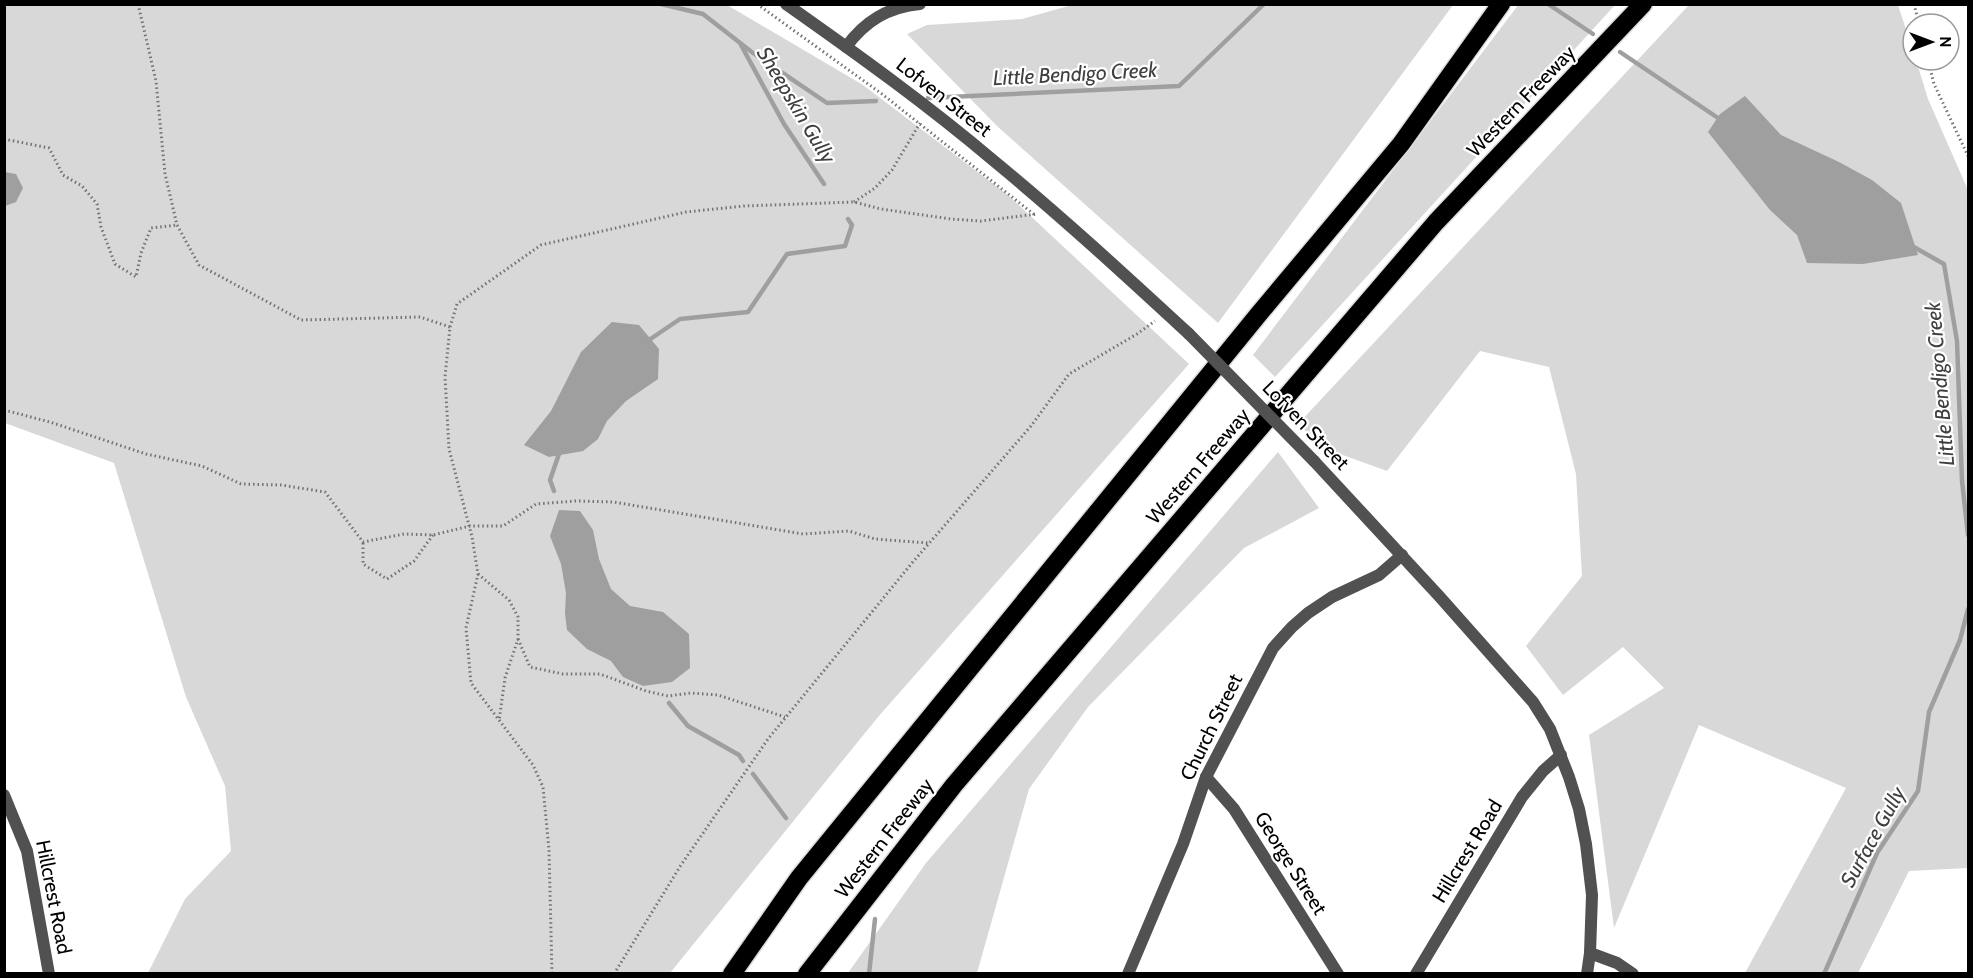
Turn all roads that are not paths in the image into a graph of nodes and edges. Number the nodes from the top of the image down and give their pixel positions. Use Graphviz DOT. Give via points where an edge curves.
graph roads {
  1 [pos="786,4"];
  2 [pos="920,4"];
  3 [pos="1501,4"];
  4 [pos="1643,4"];
  5 [pos="846,46"];
  6 [pos="1402,555"];
  7 [pos="1562,755"];
  8 [pos="1206,777"];
  9 [pos="4,795"];
  10 [pos="1590,953"];
  11 [pos="49,974"];
  12 [pos="732,974"];
  13 [pos="807,974"];
  14 [pos="1128,974"];
  15 [pos="1338,974"];
  16 [pos="1416,974"];
  17 [pos="1587,974"];
  18 [pos="1633,974"];
  1 -- 5 [label="street, Lofven Street"];
  2 -- 5 [label="street" via="874,18"];
  3 -- 12 [label="highway, Western Freeway" via="1401,144 800,878"];
  4 -- 13 [label="highway, Western Freeway" via="1436,222 954,785"];
  5 -- 6 [label="street, Lofven Street, bridge" via="1048,206 1165,312"];
  6 -- 7 [label="street, Lofven Street" via="1533,702"];
  6 -- 8 [label="street, Church Street" via="1378,575 1308,613 1282,637"];
  7 -- 10 [label="street, Lofven Street" via="1579,809 1590,864"];
  7 -- 16 [label="street, Hillcrest Road" via="1522,797"];
  8 -- 14 [label="street, Church Street" via="1183,844"];
  8 -- 15 [label="street, George Street" via="1234,809"];
  9 -- 11 [label="street, Hillcrest Road" via="27,851"];
  10 -- 17 [label="street, Lofven Street"];
  10 -- 18 [label="street"];
}
